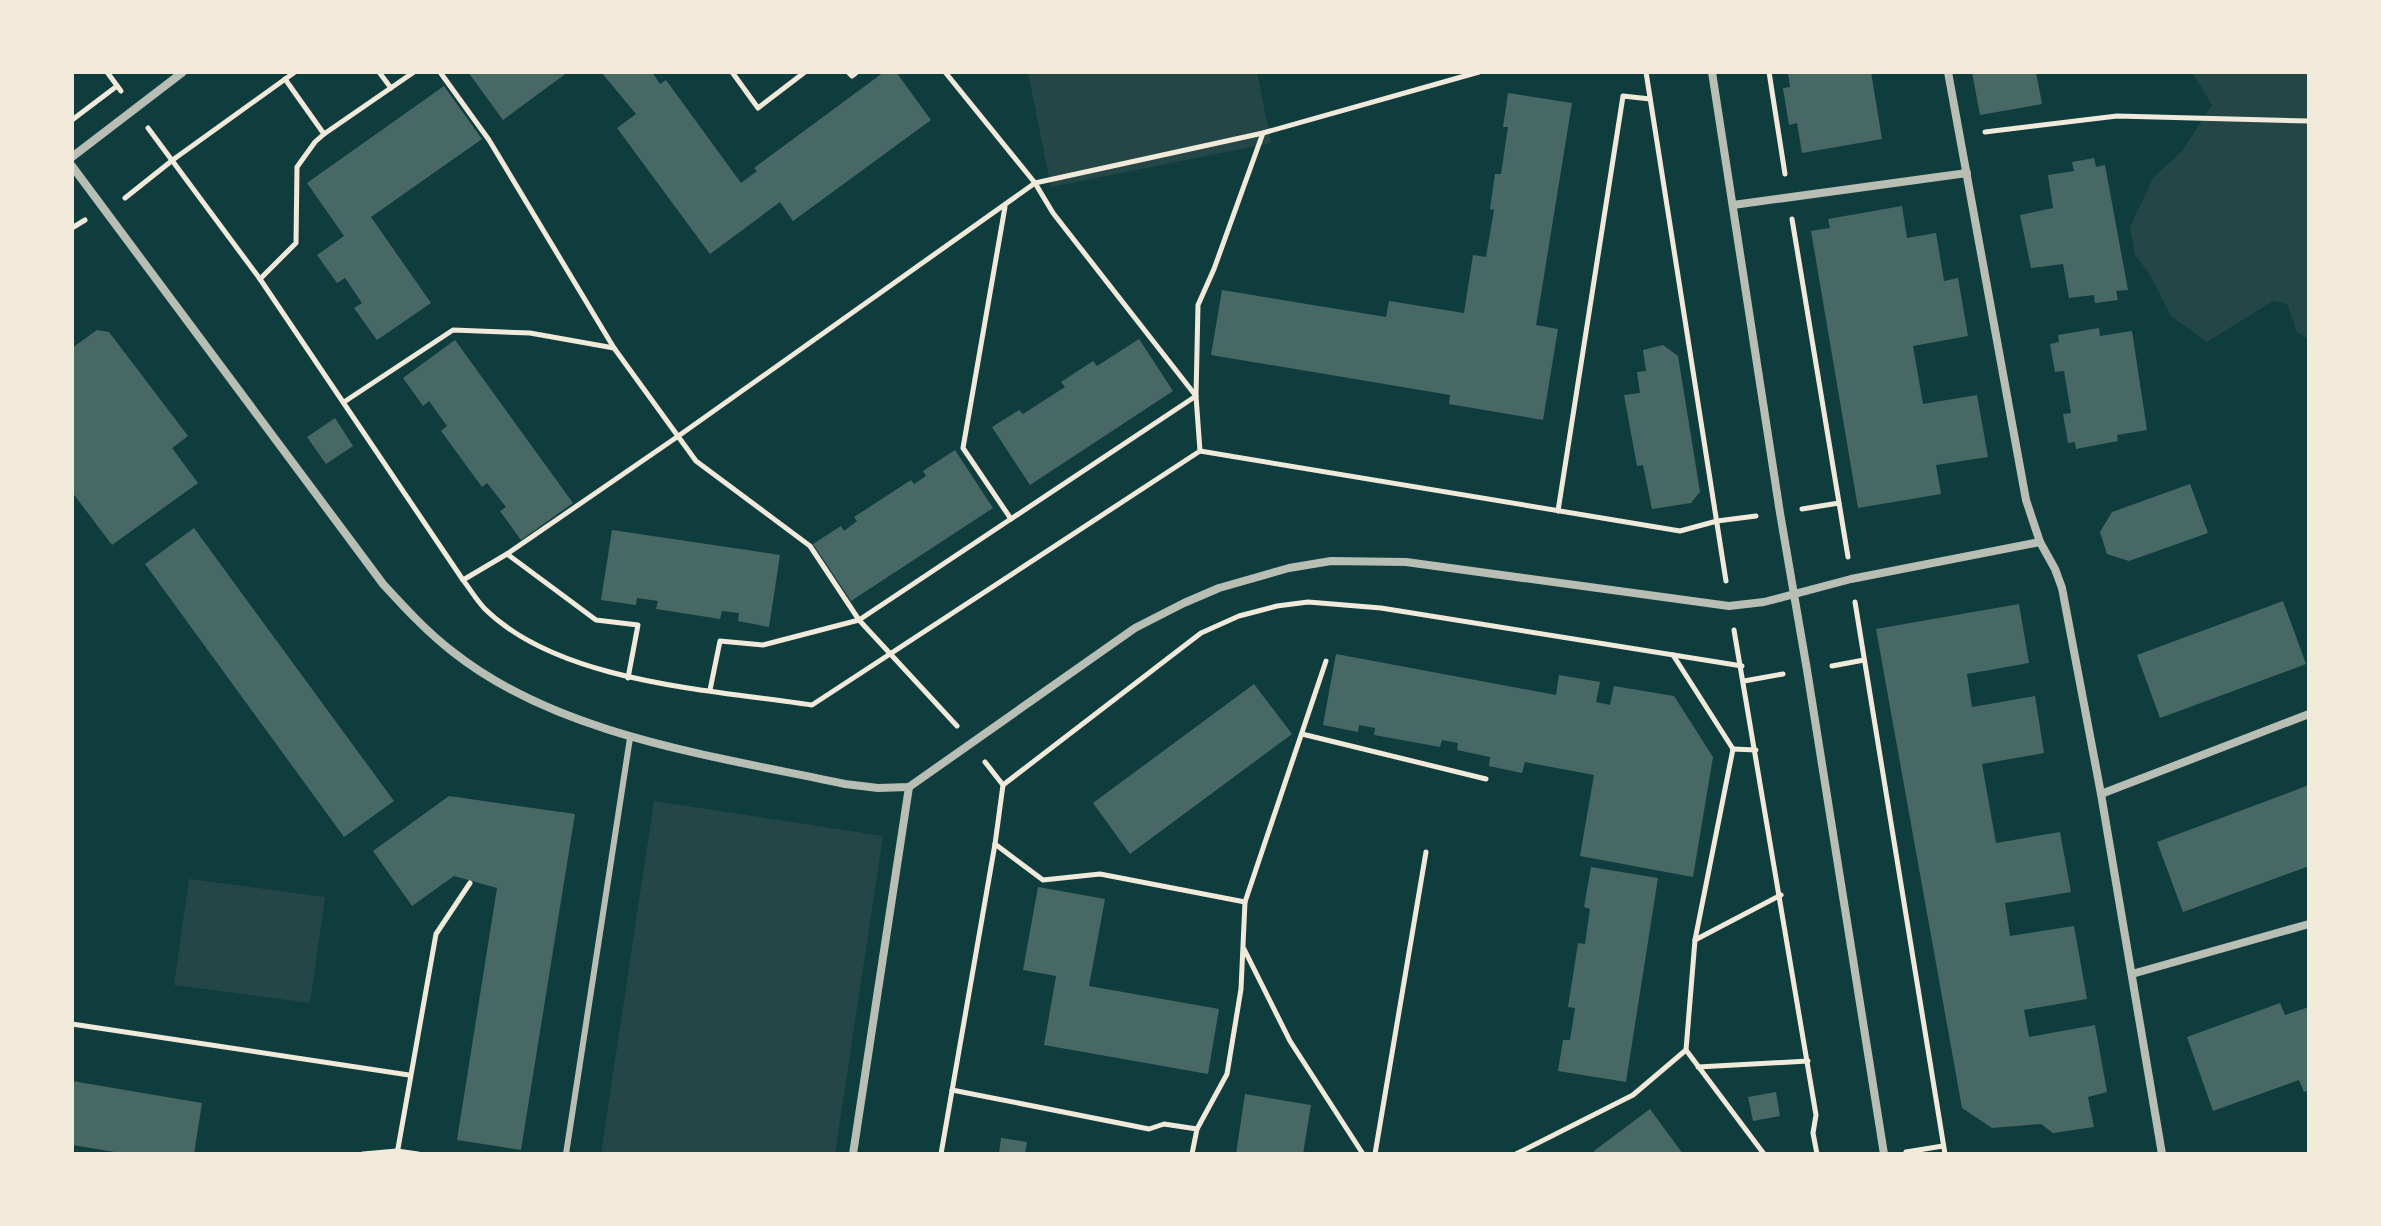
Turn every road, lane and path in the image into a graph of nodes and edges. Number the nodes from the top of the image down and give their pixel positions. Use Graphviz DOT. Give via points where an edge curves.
graph roads {
  1 [pos="107,72"];
  2 [pos="183,72"];
  3 [pos="295,72"];
  4 [pos="379,72"];
  5 [pos="414,72"];
  6 [pos="440,72"];
  7 [pos="732,72"];
  8 [pos="805,72"];
  9 [pos="848,72"];
  10 [pos="857,72"];
  11 [pos="945,72"];
  12 [pos="1479,72"];
  13 [pos="1712,72"];
  14 [pos="1769,72"];
  15 [pos="1948,72"];
  16 [pos="285,79"];
  17 [pos="117,86"];
  18 [pos="391,88"];
  19 [pos="1650,99"];
  20 [pos="133,108"];
  21 [pos="72,120"];
  22 [pos="2309,121"];
  23 [pos="1263,133"];
  24 [pos="324,134"];
  25 [pos="1960,136"];
  26 [pos="72,157"];
  27 [pos="174,159"];
  28 [pos="72,166"];
  29 [pos="1967,173"];
  30 [pos="1035,183"];
  31 [pos="1789,197"];
  32 [pos="1005,205"];
  33 [pos="1733,205"];
  34 [pos="104,211"];
  35 [pos="72,228"];
  36 [pos="260,279"];
  37 [pos="614,348"];
  38 [pos="1196,396"];
  39 [pos="344,402"];
  40 [pos="677,437"];
  41 [pos="1200,451"];
  42 [pos="1558,511"];
  43 [pos="1011,519"];
  44 [pos="1717,521"];
  45 [pos="2040,542"];
  46 [pos="507,554"];
  47 [pos="1851,579"];
  48 [pos="463,580"];
  49 [pos="1794,595"];
  50 [pos="859,620"];
  51 [pos="892,654"];
  52 [pos="1673,655"];
  53 [pos="1326,661"];
  54 [pos="1742,666"];
  55 [pos="628,678"];
  56 [pos="710,690"];
  57 [pos="2309,714"];
  58 [pos="1302,734"];
  59 [pos="630,738"];
  60 [pos="972,744"];
  61 [pos="1733,749"];
  62 [pos="1756,750"];
  63 [pos="1486,779"];
  64 [pos="1003,785"];
  65 [pos="909,787"];
  66 [pos="2101,794"];
  67 [pos="995,844"];
  68 [pos="1426,852"];
  69 [pos="470,883"];
  70 [pos="1781,895"];
  71 [pos="1245,902"];
  72 [pos="2309,924"];
  73 [pos="1695,940"];
  74 [pos="1243,948"];
  75 [pos="2132,974"];
  76 [pos="72,1024"];
  77 [pos="1686,1050"];
  78 [pos="1808,1061"];
  79 [pos="1698,1067"];
  80 [pos="409,1075"];
  81 [pos="952,1090"];
  82 [pos="1197,1129"];
  83 [pos="1943,1145"];
  84 [pos="397,1152"];
  85 [pos="363,1154"];
  86 [pos="418,1154"];
  87 [pos="566,1154"];
  88 [pos="853,1154"];
  89 [pos="941,1154"];
  90 [pos="1192,1154"];
  91 [pos="1363,1154"];
  92 [pos="1375,1154"];
  93 [pos="1516,1154"];
  94 [pos="1764,1154"];
  95 [pos="1884,1154"];
  96 [pos="1897,1154"];
  97 [pos="1945,1154"];
  98 [pos="2162,1154"];
  1 -- 17 [label="path"];
  2 -- 20 [label="street"];
  3 -- 16 [label="path"];
  4 -- 18 [label="path"];
  5 -- 18 [label="path"];
  6 -- 37 [label="path" via="489,140"];
  7 -- 8 [label="path" via="758,108"];
  9 -- 10 [label="path"];
  11 -- 30 [label="path"];
  12 -- 23 [label="path"];
  13 -- 33 [label="street"];
  14 -- 31 [label="path"];
  15 -- 25 [label="street"];
  16 -- 24 [label="path"];
  16 -- 27 [label="path"];
  17 -- 20 [label="path"];
  17 -- 21 [label="path"];
  18 -- 24 [label="path"];
  19 -- 42 [label="path" via="1623,96"];
  20 -- 26 [label="street"];
  20 -- 27 [label="path"];
  22 -- 25 [label="path" via="2117,116"];
  23 -- 30 [label="path"];
  23 -- 38 [label="path" via="1198,305"];
  24 -- 36 [label="path" via="297,167 296,243"];
  25 -- 29 [label="street"];
  27 -- 34 [label="path"];
  27 -- 36 [label="path"];
  28 -- 34 [label="street"];
  29 -- 31 [label="street"];
  29 -- 45 [label="street" via="2026,500"];
  30 -- 32 [label="path"];
  30 -- 38 [label="path"];
  31 -- 33 [label="street"];
  31 -- 47 [label="path"];
  32 -- 40 [label="path"];
  32 -- 43 [label="path" via="963,448"];
  33 -- 49 [label="street"];
  34 -- 35 [label="path"];
  34 -- 59 [label="street" via="383,584 414,618 491,678"];
  36 -- 39 [label="path"];
  37 -- 39 [label="path" via="530,333 453,330"];
  37 -- 40 [label="path"];
  38 -- 41 [label="path"];
  38 -- 43 [label="path"];
  39 -- 48 [label="path"];
  40 -- 46 [label="path"];
  40 -- 50 [label="path" via="696,461 810,546"];
  41 -- 42 [label="path"];
  41 -- 51 [label="path"];
  42 -- 44 [label="path" via="1680,531"];
  43 -- 50 [label="path"];
  45 -- 47 [label="street"];
  45 -- 66 [label="street" via="2062,588"];
  46 -- 48 [label="path"];
  46 -- 55 [label="path" via="596,620 638,625"];
  47 -- 49 [label="street"];
  47 -- 83 [label="path"];
  48 -- 55 [label="path" via="485,609 519,634"];
  49 -- 60 [label="street" via="1729,606 1406,562 1331,561 1289,568 1219,588 1135,628"];
  49 -- 95 [label="street"];
  50 -- 51 [label="path"];
  50 -- 56 [label="path" via="763,645 720,641"];
  51 -- 56 [label="path" via="812,705"];
  51 -- 60 [label="path"];
  52 -- 54 [label="path"];
  52 -- 61 [label="path"];
  52 -- 64 [label="path" via="1381,608 1308,602 1277,606 1201,633"];
  53 -- 58 [label="path"];
  55 -- 56 [label="path"];
  57 -- 66 [label="street"];
  58 -- 63 [label="path"];
  58 -- 71 [label="path"];
  59 -- 65 [label="street" via="845,784"];
  59 -- 87 [label="lane"];
  60 -- 64 [label="path"];
  60 -- 65 [label="street"];
  61 -- 62 [label="path"];
  61 -- 73 [label="path"];
  64 -- 67 [label="path"];
  65 -- 88 [label="street"];
  66 -- 75 [label="street"];
  67 -- 71 [label="path" via="1043,880 1100,874"];
  67 -- 81 [label="path"];
  68 -- 92 [label="path"];
  69 -- 80 [label="path" via="436,934"];
  70 -- 73 [label="path"];
  71 -- 74 [label="path"];
  72 -- 75 [label="street"];
  73 -- 77 [label="path"];
  74 -- 82 [label="path" via="1227,1074"];
  74 -- 91 [label="path" via="1290,1041"];
  75 -- 98 [label="street"];
  76 -- 80 [label="path"];
  77 -- 79 [label="path"];
  77 -- 93 [label="path" via="1633,1095"];
  78 -- 79 [label="path"];
  79 -- 94 [label="path"];
  80 -- 84 [label="path"];
  81 -- 82 [label="path" via="1149,1129 1164,1124"];
  81 -- 89 [label="path"];
  82 -- 90 [label="path"];
  83 -- 96 [label="path"];
  83 -- 97 [label="path"];
  84 -- 85 [label="path"];
  84 -- 86 [label="path"];
}
